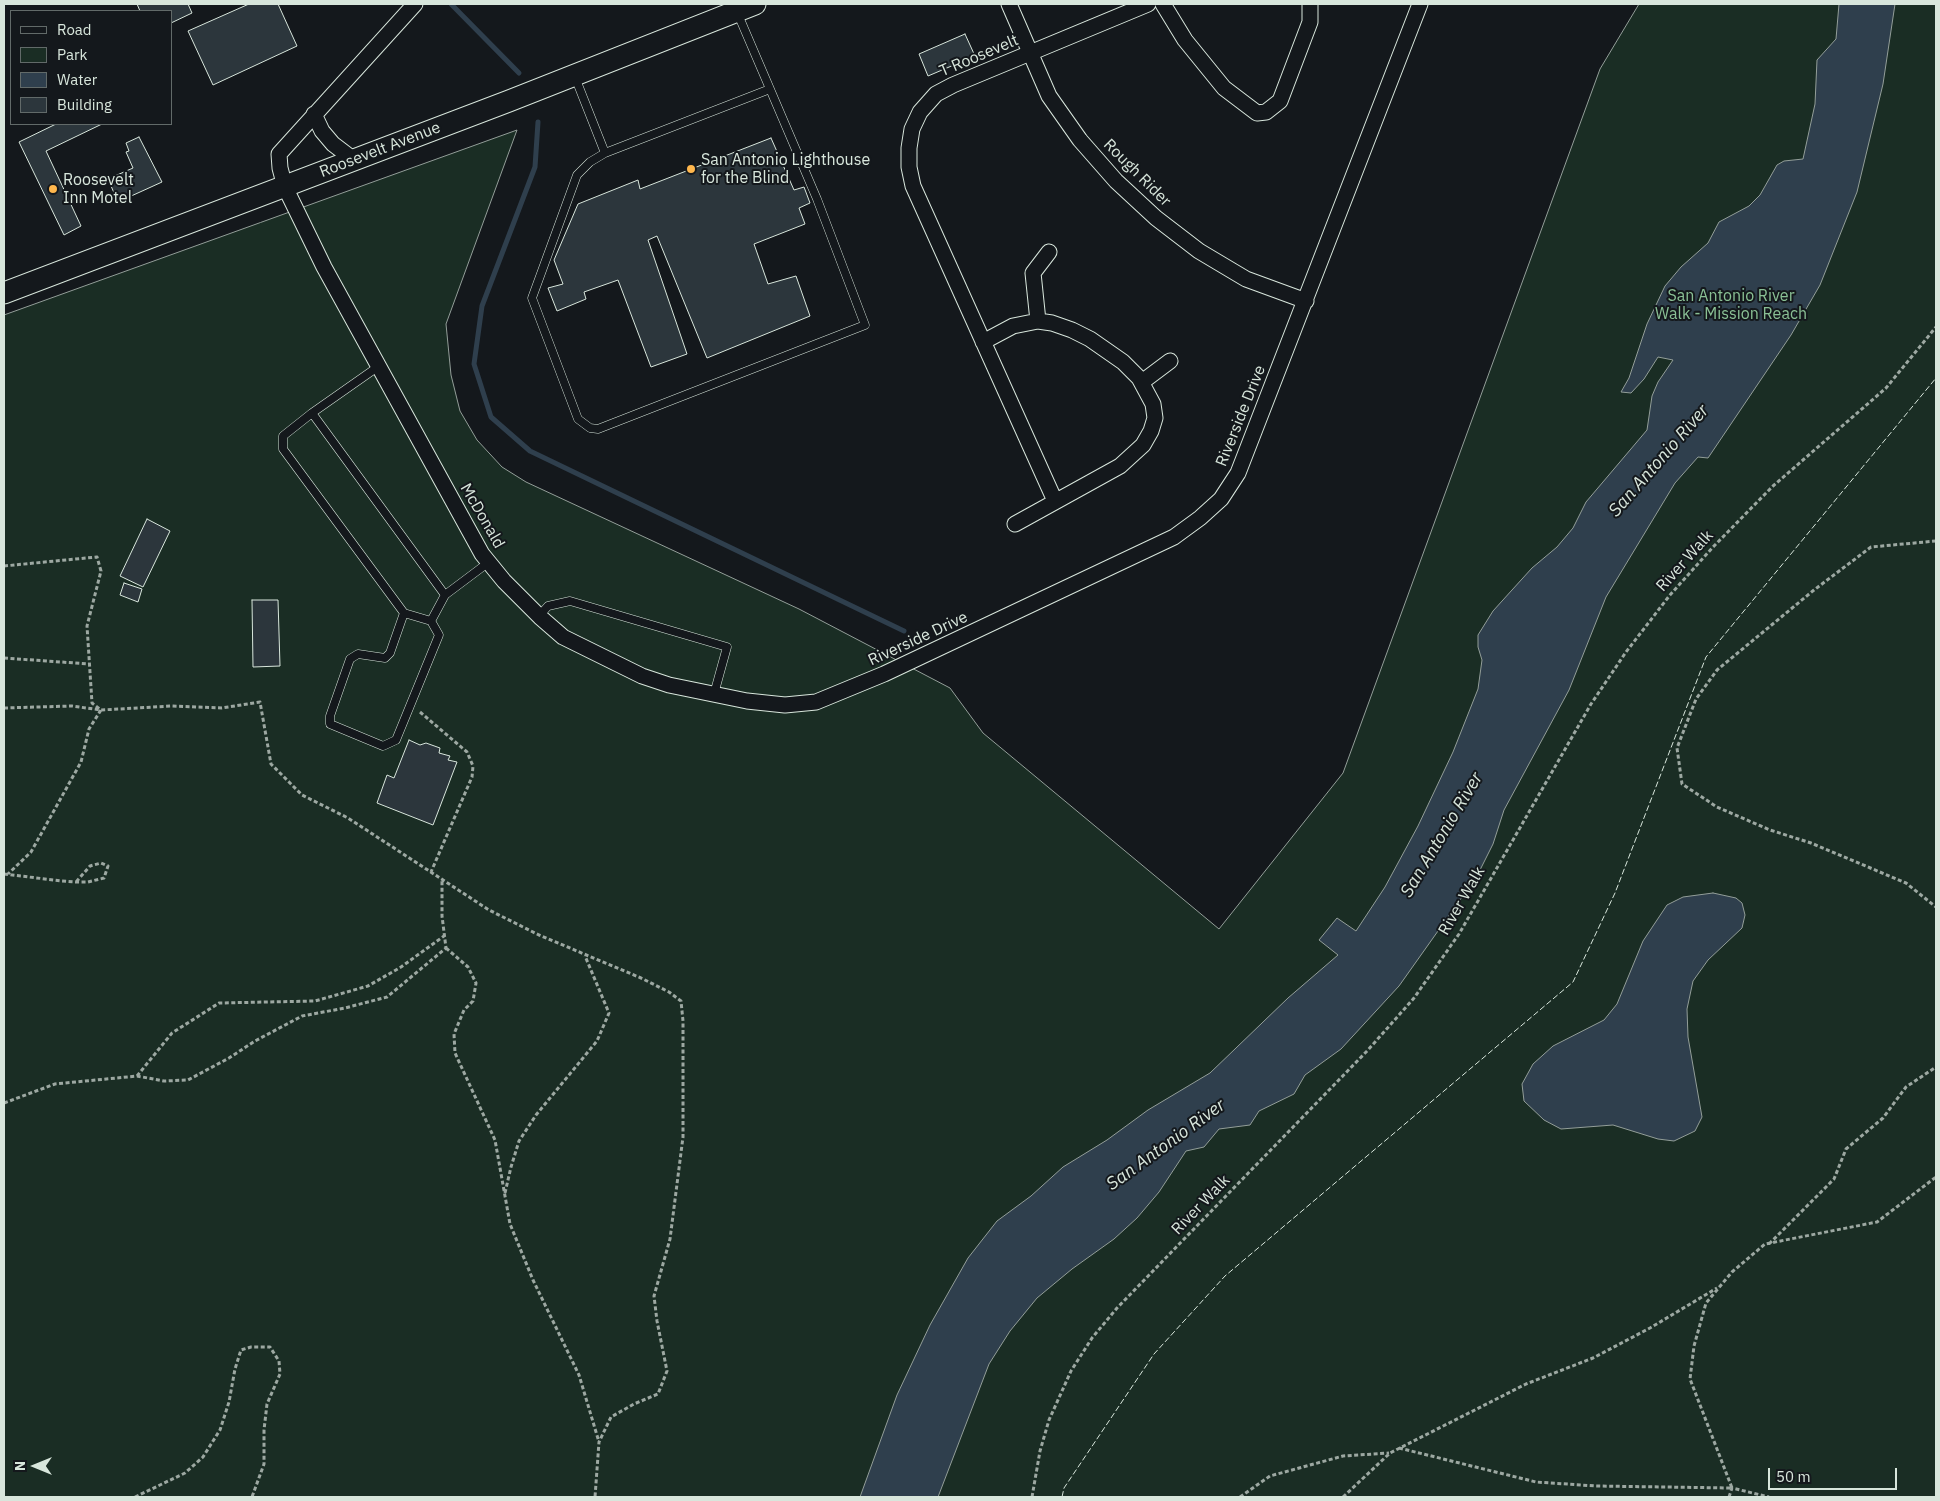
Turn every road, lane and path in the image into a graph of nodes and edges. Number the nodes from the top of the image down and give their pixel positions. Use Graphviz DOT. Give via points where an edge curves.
graph roads {
  1 [pos="415,4"];
  2 [pos="1009,4"];
  3 [pos="1148,4"];
  4 [pos="1163,4"];
  5 [pos="1310,4"];
  6 [pos="1420,4"];
  7 [pos="735,10"];
  8 [pos="1030,53"];
  9 [pos="574,76"];
  10 [pos="770,89"];
  11 [pos="314,114"];
  12 [pos="605,154"];
  13 [pos="354,160"];
  14 [pos="285,187"];
  15 [pos="1049,252"];
  16 [pos="4,293"];
  17 [pos="1306,301"];
  18 [pos="1038,321"];
  19 [pos="1936,326"];
  20 [pos="982,342"];
  21 [pos="1170,361"];
  22 [pos="379,366"];
  23 [pos="1142,382"];
  24 [pos="312,413"];
  25 [pos="1055,501"];
  26 [pos="1015,524"];
  27 [pos="1936,541"];
  28 [pos="489,562"];
  29 [pos="4,566"];
  30 [pos="445,594"];
  31 [pos="404,613"];
  32 [pos="539,616"];
  33 [pos="432,621"];
  34 [pos="4,658"];
  35 [pos="89,664"];
  36 [pos="714,694"];
  37 [pos="816,702"];
  38 [pos="411,704"];
  39 [pos="4,708"];
  40 [pos="101,710"];
  41 [pos="432,872"];
  42 [pos="6,874"];
  43 [pos="442,879"];
  44 [pos="76,882"];
  45 [pos="1936,907"];
  46 [pos="444,936"];
  47 [pos="446,948"];
  48 [pos="585,956"];
  49 [pos="1936,1068"];
  50 [pos="137,1076"];
  51 [pos="4,1103"];
  52 [pos="1936,1177"];
  53 [pos="505,1196"];
  54 [pos="1769,1244"];
  55 [pos="1720,1287"];
  56 [pos="599,1442"];
  57 [pos="1399,1448"];
  58 [pos="1390,1453"];
  59 [pos="1732,1488"];
  60 [pos="136,1497"];
  61 [pos="252,1497"];
  62 [pos="595,1497"];
  63 [pos="1032,1497"];
  64 [pos="1240,1497"];
  65 [pos="1343,1497"];
  66 [pos="1729,1497"];
  67 [pos="1768,1497"];
  1 -- 11 [label="street"];
  2 -- 8 [label="street, Rough Rider"];
  3 -- 8 [label="street, T Roosevelt"];
  4 -- 5 [label="street" via="1185,40 1224,88 1257,113 1266,112 1280,101 1310,22"];
  6 -- 17 [label="street, Riverside Drive"];
  7 -- 9 [label="main road, Roosevelt Avenue"];
  7 -- 10 [label="lane"];
  8 -- 17 [label="street, Rough Rider" via="1049,96 1080,140 1116,181 1156,218 1199,251 1246,279"];
  8 -- 20 [label="street, T Roosevelt" via="936,94 920,112 912,129 909,167 913,186"];
  9 -- 12 [label="lane"];
  9 -- 13 [label="main road, Roosevelt Avenue"];
  10 -- 12 [label="lane"];
  10 -- 12 [label="lane" via="817,198 865,324 598,429 590,428 578,419 532,298 577,175 590,162"];
  11 -- 13 [label="street" via="332,144"];
  11 -- 14 [label="street, McDonald" via="279,154"];
  13 -- 14 [label="main road, Roosevelt Avenue"];
  14 -- 16 [label="main road, Roosevelt Avenue"];
  14 -- 22 [label="street, McDonald" via="324,267"];
  15 -- 18 [label="street" via="1033,273"];
  17 -- 37 [label="street, Riverside Drive" via="1238,474 1220,499 1200,518 1174,537 884,674"];
  18 -- 20 [label="street" via="1013,326"];
  18 -- 23 [label="street" via="1052,322 1090,339 1123,362"];
  19 -- 63 [label="path, River Walk" via="1886,388 1773,486 1670,595 1591,704 1459,934 1414,998 1368,1050 1100,1327 1071,1371 1054,1408 1040,1452"];
  20 -- 25 [label="street, T Roosevelt"];
  21 -- 23 [label="street"];
  22 -- 24 [label="lane"];
  22 -- 28 [label="street, McDonald"];
  23 -- 25 [label="street" via="1155,413 1144,445 1120,466"];
  24 -- 30 [label="lane"];
  24 -- 31 [label="lane" via="283,436 283,449"];
  25 -- 26 [label="street"];
  27 -- 45 [label="path" via="1871,547 1814,590 1717,670 1696,699 1677,748 1682,784 1717,807 1770,830 1811,842 1906,883"];
  28 -- 30 [label="lane"];
  28 -- 32 [label="street, McDonald"];
  29 -- 35 [label="path" via="97,557 101,571 87,626"];
  30 -- 33 [label="lane"];
  31 -- 33 [label="lane"];
  31 -- 38 [label="lane" via="390,653 385,658 358,654 350,659 330,724 383,746 396,740"];
  32 -- 36 [label="street, McDonald" via="562,637 642,676"];
  32 -- 36 [label="lane" via="548,606 570,601 727,647"];
  33 -- 38 [label="lane" via="439,635"];
  34 -- 35 [label="path"];
  35 -- 40 [label="path" via="92,703"];
  36 -- 37 [label="street, McDonald" via="785,705"];
  38 -- 41 [label="path" via="467,752 473,766 472,776"];
  39 -- 40 [label="path" via="72,706"];
  40 -- 41 [label="path" via="172,706 222,708 260,702 271,764 302,795 348,818"];
  40 -- 42 [label="path" via="89,729 81,762 31,852"];
  41 -- 43 [label="path"];
  42 -- 44 [label="path"];
  43 -- 46 [label="path"];
  43 -- 48 [label="path" via="489,910"];
  44 -- 44 [label="path" via="104,878 108,866 101,863 90,866"];
  46 -- 47 [label="path"];
  46 -- 50 [label="path" via="401,967 359,989 316,1001 219,1003 172,1033"];
  47 -- 50 [label="path" via="386,997 302,1016 188,1080 164,1081"];
  47 -- 53 [label="path" via="468,967 476,983 473,1001 464,1010 454,1034 455,1053 495,1140"];
  48 -- 53 [label="path" via="610,1013 597,1041 536,1115 519,1141"];
  48 -- 56 [label="path" via="670,992 681,1001 683,1021 682,1137 670,1239 654,1296 667,1371 658,1394 611,1417"];
  49 -- 54 [label="path" via="1906,1087 1883,1118 1846,1149 1834,1179"];
  50 -- 51 [label="path" via="55,1084"];
  52 -- 54 [label="path" via="1877,1222"];
  53 -- 56 [label="path" via="510,1224 579,1376"];
  54 -- 55 [label="path" via="1732,1272"];
  55 -- 57 [label="path" via="1593,1358 1526,1384"];
  55 -- 59 [label="path" via="1706,1303 1694,1346 1690,1379"];
  56 -- 62 [label="path"];
  57 -- 58 [label="path"];
  57 -- 59 [label="path" via="1536,1482"];
  58 -- 64 [label="path" via="1343,1456 1270,1476"];
  58 -- 65 [label="path"];
  59 -- 66 [label="path"];
  59 -- 67 [label="path"];
  60 -- 61 [label="path" via="185,1473 203,1457 220,1430 241,1350 270,1347 279,1360 280,1374 267,1404 264,1464"];
}
